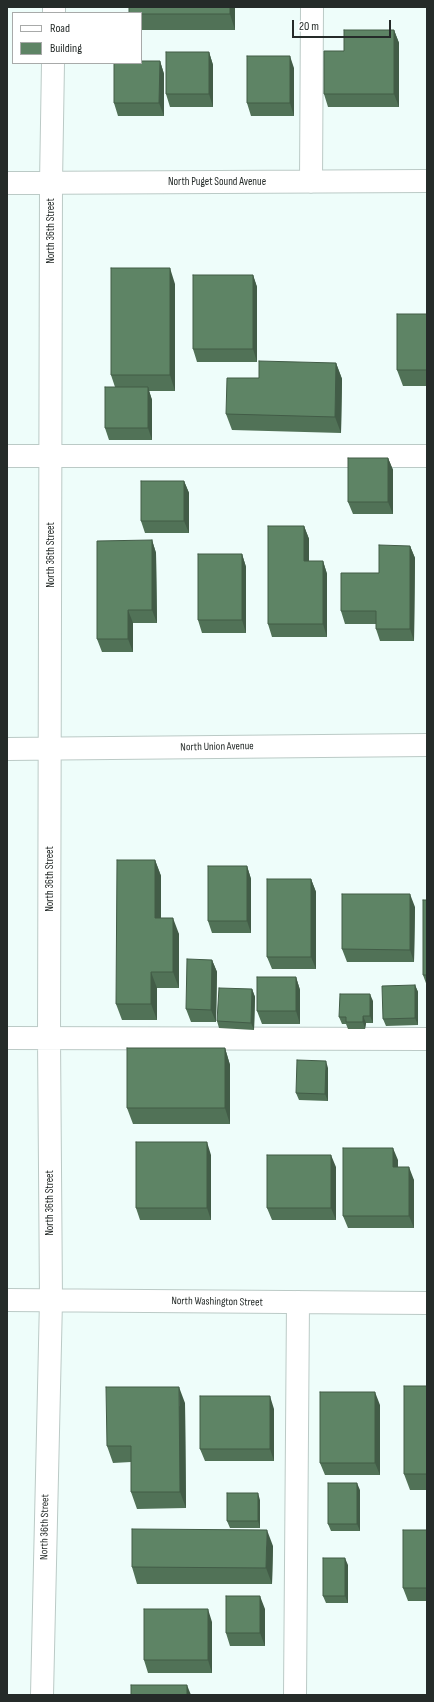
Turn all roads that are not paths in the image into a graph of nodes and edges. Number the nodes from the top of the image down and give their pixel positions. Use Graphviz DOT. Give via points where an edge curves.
graph roads {
  1 [pos="312,7"];
  2 [pos="53,64"];
  3 [pos="427,181"];
  4 [pos="311,182"];
  5 [pos="7,183"];
  6 [pos="51,183"];
  7 [pos="7,456"];
  8 [pos="51,456"];
  9 [pos="427,456"];
  10 [pos="427,745"];
  11 [pos="7,749"];
  12 [pos="51,749"];
  13 [pos="7,1038"];
  14 [pos="49,1039"];
  15 [pos="427,1040"];
  16 [pos="7,1300"];
  17 [pos="51,1300"];
  18 [pos="298,1302"];
  19 [pos="427,1304"];
  20 [pos="42,1695"];
  21 [pos="295,1695"];
  1 -- 4 [label="street"];
  2 -- 6 [label="street, North 36th Street"];
  3 -- 4 [label="street, North Puget Sound Avenue"];
  4 -- 6 [label="street, North Puget Sound Avenue"];
  5 -- 6 [label="street, North Puget Sound Avenue"];
  6 -- 8 [label="street, North 36th Street"];
  7 -- 8 [label="street"];
  8 -- 9 [label="street"];
  8 -- 12 [label="street, North 36th Street"];
  10 -- 12 [label="street, North Union Avenue"];
  11 -- 12 [label="street, North Union Avenue"];
  12 -- 14 [label="street, North 36th Street"];
  13 -- 14 [label="street"];
  14 -- 15 [label="street"];
  14 -- 17 [label="street, North 36th Street"];
  16 -- 17 [label="street, North Washington Street"];
  17 -- 18 [label="street, North Washington Street"];
  17 -- 20 [label="street, North 36th Street"];
  18 -- 19 [label="street, North Washington Street"];
  18 -- 21 [label="street"];
}
